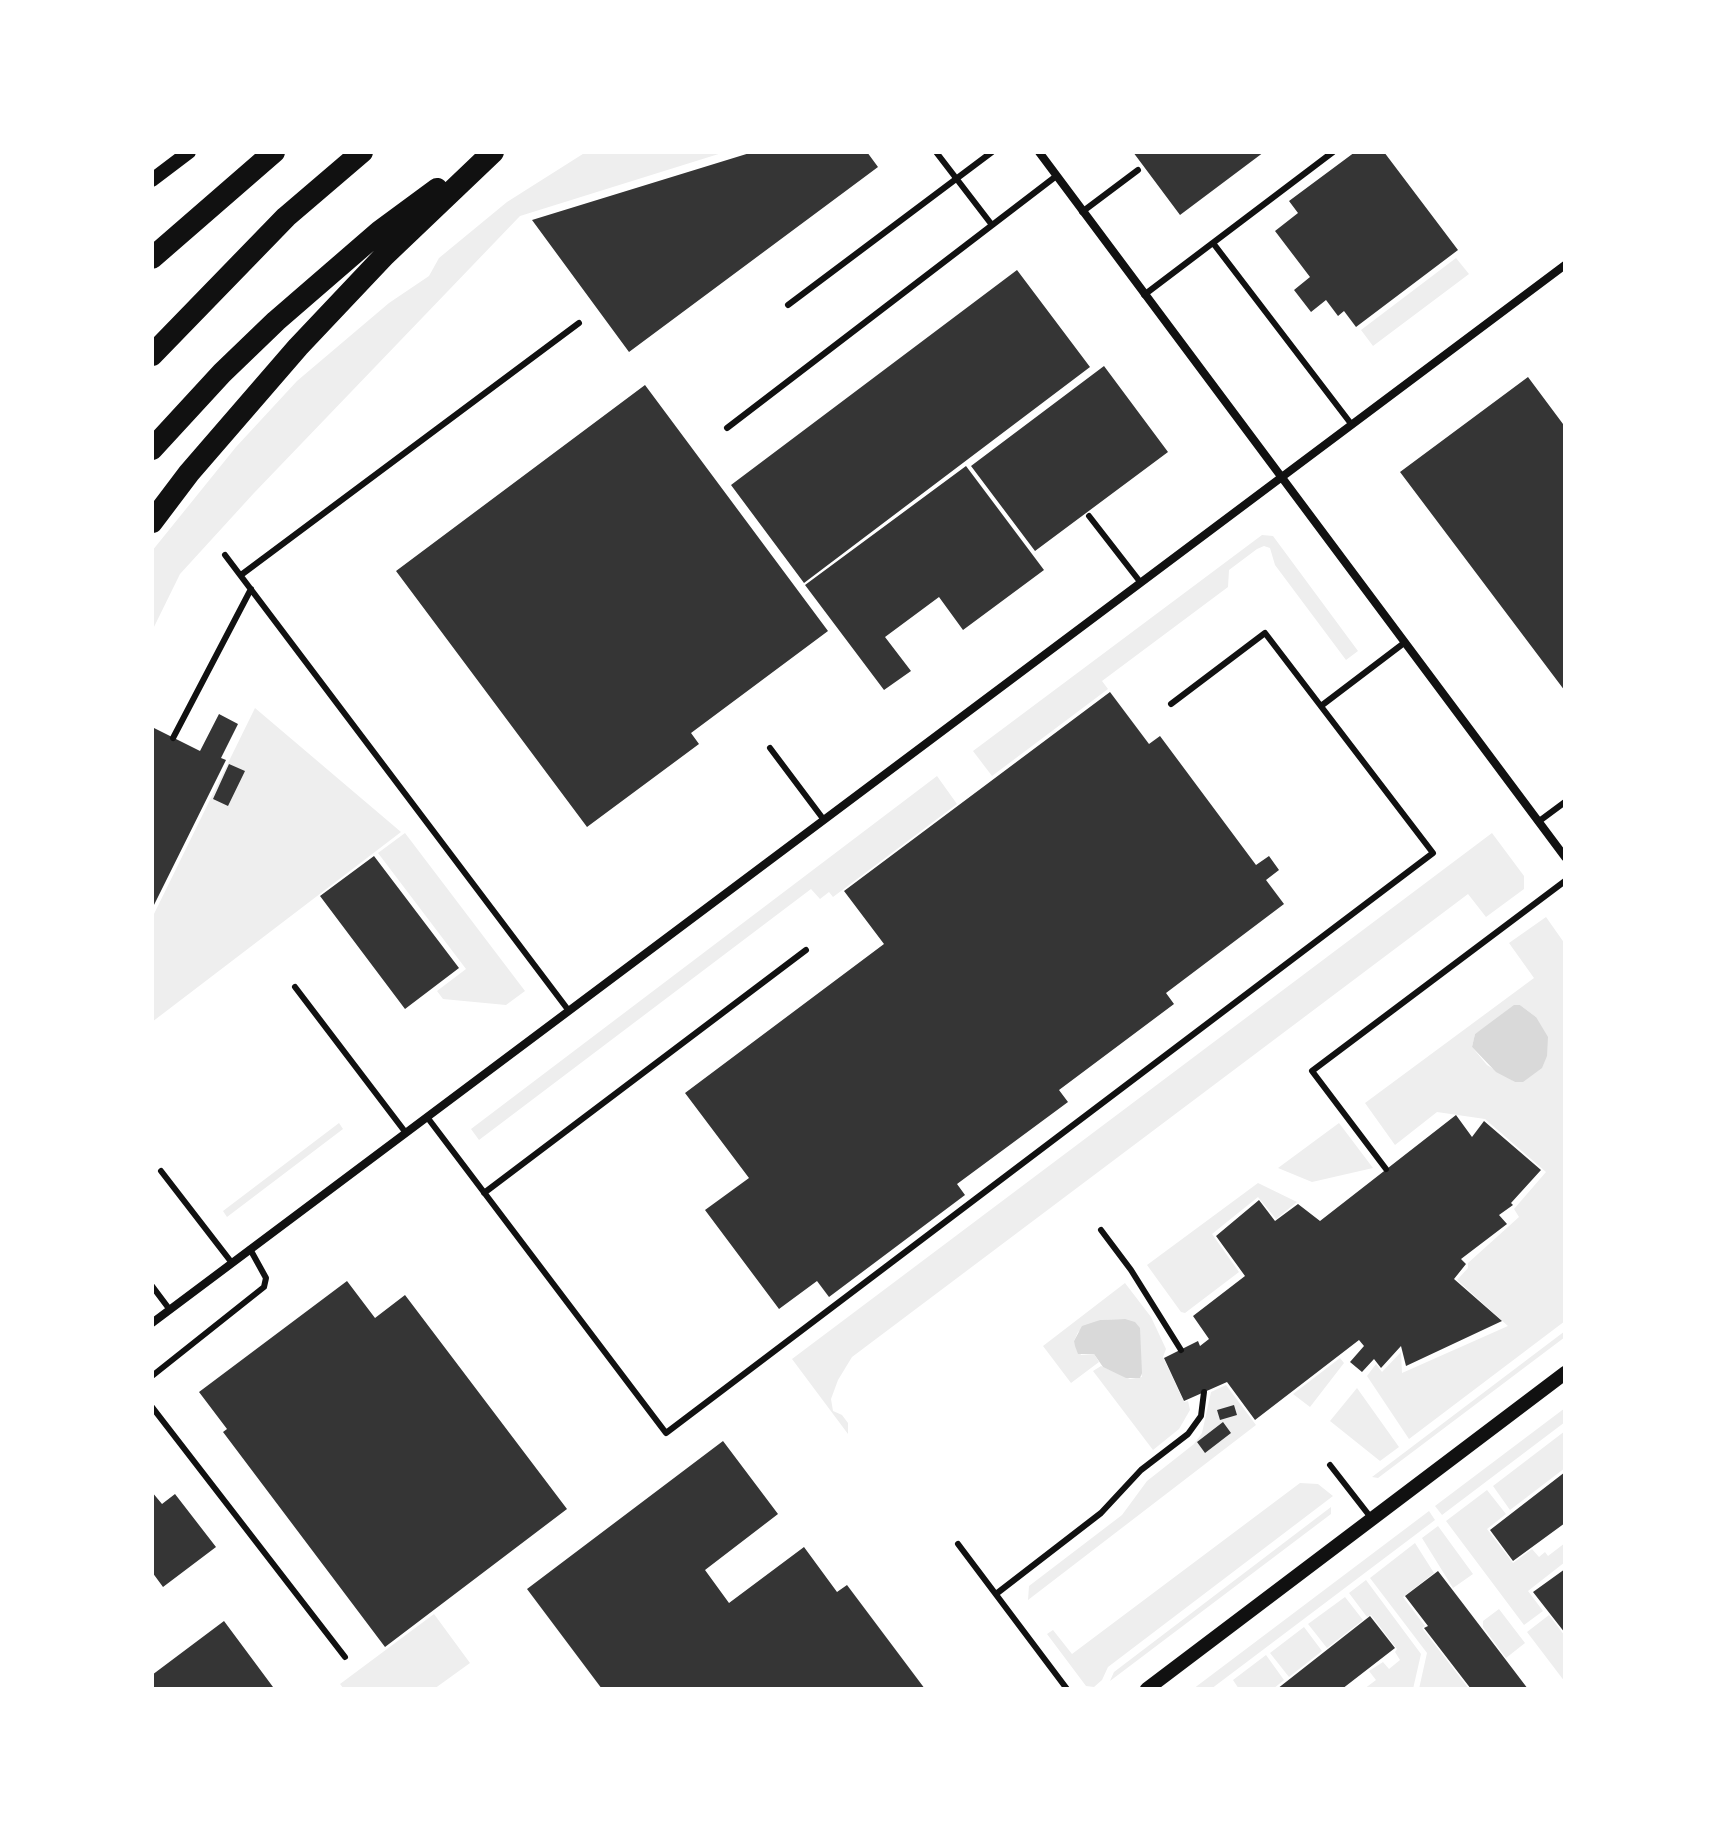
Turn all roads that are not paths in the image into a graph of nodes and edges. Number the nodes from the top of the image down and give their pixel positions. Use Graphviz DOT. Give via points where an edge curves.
graph roads {
  1 [pos="189,152"];
  2 [pos="274,152"];
  3 [pos="362,152"];
  4 [pos="486,152"];
  5 [pos="493,152"];
  6 [pos="936,152"];
  7 [pos="992,152"];
  8 [pos="1039,152"];
  9 [pos="1333,152"];
  10 [pos="1138,170"];
  11 [pos="1055,177"];
  12 [pos="957,178"];
  13 [pos="152,180"];
  14 [pos="1082,212"];
  15 [pos="992,225"];
  16 [pos="1213,243"];
  17 [pos="152,258"];
  18 [pos="1565,265"];
  19 [pos="1144,295"];
  20 [pos="788,305"];
  21 [pos="579,323"];
  22 [pos="152,355"];
  23 [pos="1352,425"];
  24 [pos="727,428"];
  25 [pos="152,449"];
  26 [pos="1281,478"];
  27 [pos="1089,516"];
  28 [pos="152,522"];
  29 [pos="225,555"];
  30 [pos="241,575"];
  31 [pos="1141,583"];
  32 [pos="251,589"];
  33 [pos="1404,643"];
  34 [pos="1171,704"];
  35 [pos="1321,706"];
  36 [pos="173,738"];
  37 [pos="770,748"];
  38 [pos="1565,802"];
  39 [pos="824,820"];
  40 [pos="1538,822"];
  41 [pos="1565,857"];
  42 [pos="1565,881"];
  43 [pos="806,950"];
  44 [pos="295,987"];
  45 [pos="569,1011"];
  46 [pos="427,1117"];
  47 [pos="406,1133"];
  48 [pos="1386,1169"];
  49 [pos="161,1171"];
  50 [pos="484,1193"];
  51 [pos="1101,1230"];
  52 [pos="250,1249"];
  53 [pos="232,1263"];
  54 [pos="152,1286"];
  55 [pos="170,1310"];
  56 [pos="152,1323"];
  57 [pos="1181,1350"];
  58 [pos="1565,1373"];
  59 [pos="152,1376"];
  60 [pos="1204,1392"];
  61 [pos="152,1407"];
  62 [pos="1330,1465"];
  63 [pos="1372,1519"];
  64 [pos="958,1544"];
  65 [pos="996,1594"];
  66 [pos="345,1657"];
  67 [pos="1067,1689"];
  68 [pos="1147,1689"];
  1 -- 13 [label="street"];
  2 -- 17 [label="highway"];
  3 -- 22 [label="highway" via="286,217"];
  4 -- 25 [label="highway" via="380,231 276,321"];
  5 -- 28 [label="highway" via="298,347"];
  6 -- 12 [label="lane"];
  7 -- 12 [label="lane"];
  8 -- 11 [label="street"];
  9 -- 16 [label="lane"];
  10 -- 14 [label="lane"];
  11 -- 14 [label="street"];
  11 -- 15 [label="lane"];
  12 -- 15 [label="lane"];
  12 -- 20 [label="lane"];
  14 -- 19 [label="street"];
  15 -- 24 [label="lane"];
  16 -- 19 [label="lane"];
  16 -- 23 [label="lane"];
  18 -- 23 [label="street"];
  19 -- 26 [label="street"];
  21 -- 30 [label="lane"];
  23 -- 26 [label="street"];
  26 -- 31 [label="street"];
  26 -- 33 [label="street"];
  27 -- 31 [label="lane"];
  29 -- 30 [label="lane"];
  30 -- 32 [label="lane"];
  31 -- 39 [label="street"];
  32 -- 36 [label="lane"];
  32 -- 45 [label="lane"];
  33 -- 35 [label="lane"];
  33 -- 40 [label="street"];
  34 -- 35 [label="lane" via="1265,633"];
  35 -- 50 [label="lane" via="1433,853 666,1433"];
  37 -- 39 [label="lane"];
  38 -- 40 [label="lane"];
  39 -- 45 [label="street"];
  40 -- 41 [label="street"];
  42 -- 48 [label="lane" via="1312,1071"];
  43 -- 50 [label="lane"];
  44 -- 47 [label="lane"];
  45 -- 46 [label="street"];
  46 -- 47 [label="street"];
  46 -- 50 [label="lane"];
  47 -- 52 [label="street"];
  49 -- 53 [label="lane"];
  51 -- 57 [label="lane"];
  52 -- 53 [label="street"];
  52 -- 59 [label="lane" via="266,1278 264,1287"];
  53 -- 55 [label="street"];
  54 -- 55 [label="lane"];
  55 -- 56 [label="street"];
  58 -- 63 [label="street"];
  60 -- 65 [label="lane" via="1201,1416 1188,1434 1141,1470 1101,1513"];
  61 -- 66 [label="lane"];
  62 -- 63 [label="lane"];
  63 -- 68 [label="street"];
  64 -- 65 [label="lane"];
  65 -- 67 [label="lane"];
}
